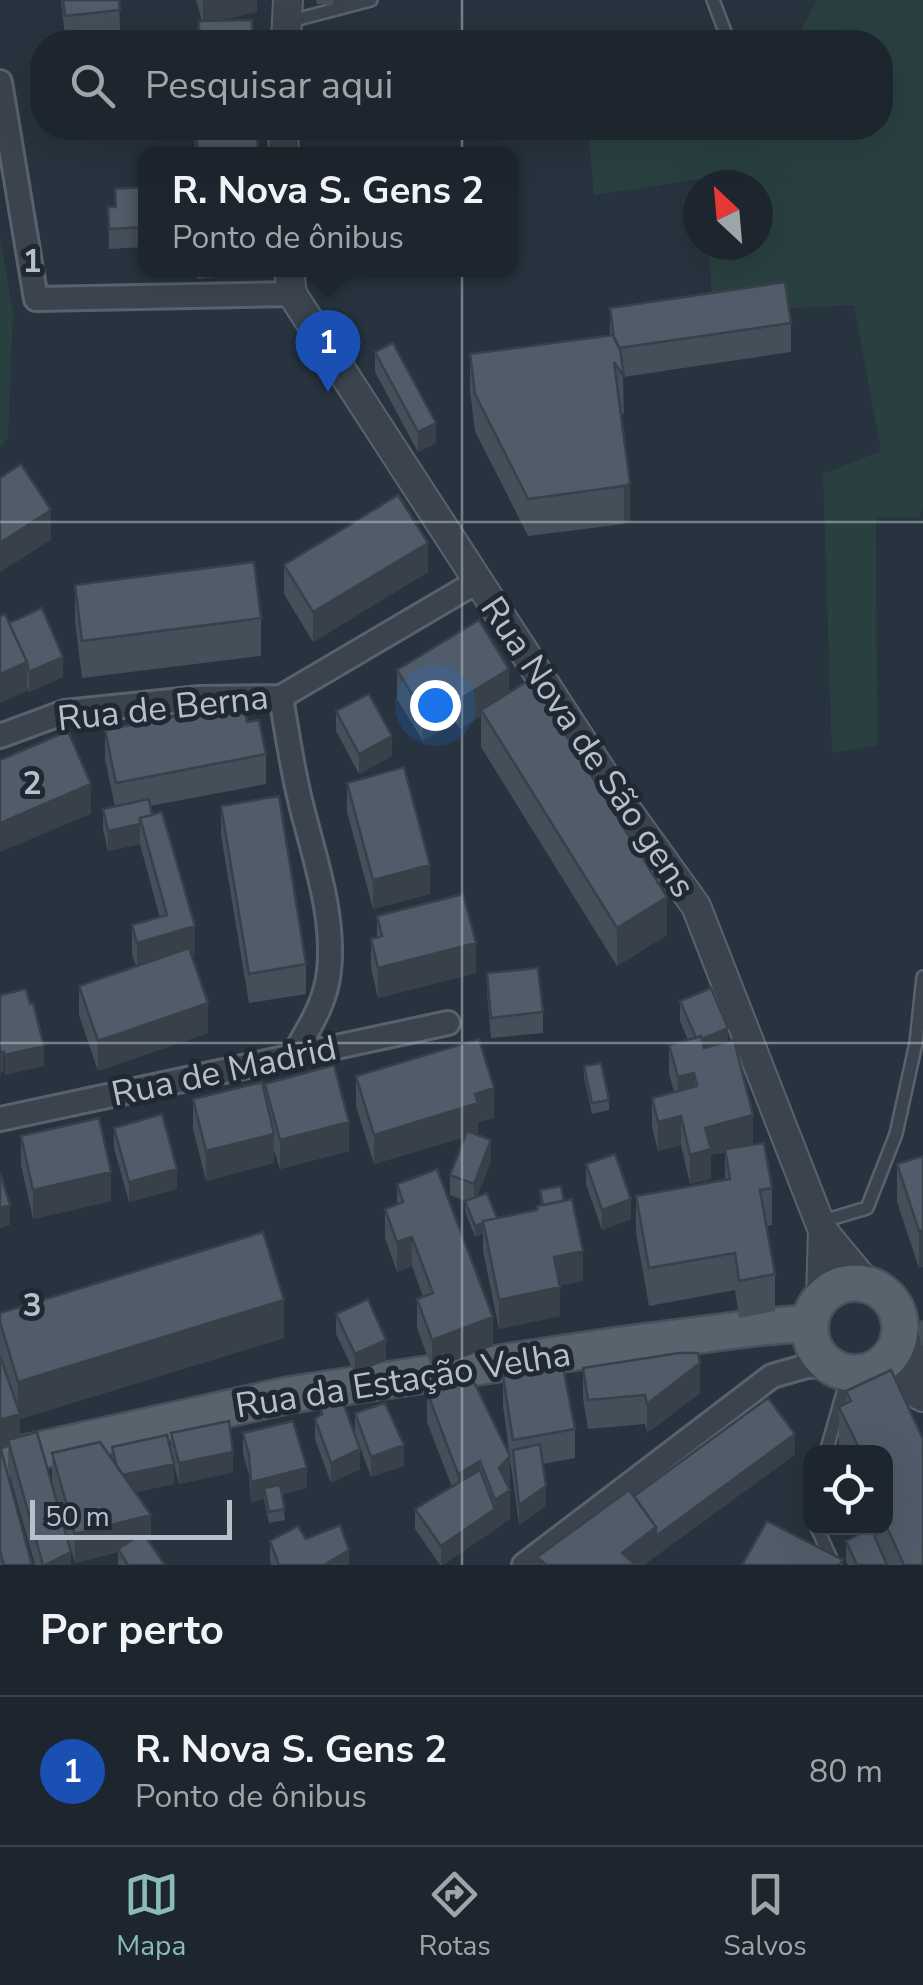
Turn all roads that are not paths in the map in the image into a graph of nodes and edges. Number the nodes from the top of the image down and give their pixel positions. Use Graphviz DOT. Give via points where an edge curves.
graph roads {
  1 [pos="371,0"];
  2 [pos="713,0"];
  3 [pos="287,22"];
  4 [pos="724,30"];
  5 [pos="0,82"];
  6 [pos="291,282"];
  7 [pos="478,581"];
  8 [pos="281,697"];
  9 [pos="0,736"];
  10 [pos="923,976"];
  11 [pos="448,1023"];
  12 [pos="293,1056"];
  13 [pos="0,1119"];
  14 [pos="821,1226"];
  15 [pos="867,1284"];
  16 [pos="815,1310"];
  17 [pos="907,1312"];
  18 [pos="839,1369"];
  19 [pos="923,1382"];
  20 [pos="923,1397"];
  21 [pos="827,1445"];
  22 [pos="0,1459"];
  23 [pos="820,1535"];
  24 [pos="524,1565"];
  25 [pos="834,1565"];
  1 -- 3 [label="lane"];
  2 -- 4 [label="lane"];
  5 -- 6 [label="street" via="36,299"];
  6 -- 7 [label="street, Rua Nova de São gens"];
  7 -- 8 [label="street, Rua de Berna"];
  7 -- 14 [label="street, Rua Nova de São gens" via="696,906"];
  8 -- 9 [label="street, Rua de Berna" via="65,712"];
  8 -- 12 [label="street" via="330,936 330,974 320,1010"];
  10 -- 14 [label="lane" via="896,1134 867,1208"];
  11 -- 12 [label="street, Rua de Madrid"];
  12 -- 13 [label="street, Rua de Madrid"];
  14 -- 15 [label="street, Rua Nova de São gens"];
  14 -- 16 [label="street, Rua Nova de São gens"];
  15 -- 16 [label="main road" via="832,1288"];
  15 -- 17 [label="main road"];
  16 -- 18 [label="main road" via="813,1346"];
  16 -- 22 [label="main road, Rua da Estação Velha" via="761,1327 289,1395"];
  17 -- 18 [label="main road" via="884,1362 872,1370"];
  17 -- 19 [label="street"];
  18 -- 20 [label="street" via="889,1379"];
  18 -- 21 [label="lane"];
  18 -- 24 [label="street" via="808,1366 772,1376"];
  23 -- 25 [label="lane"];
}
